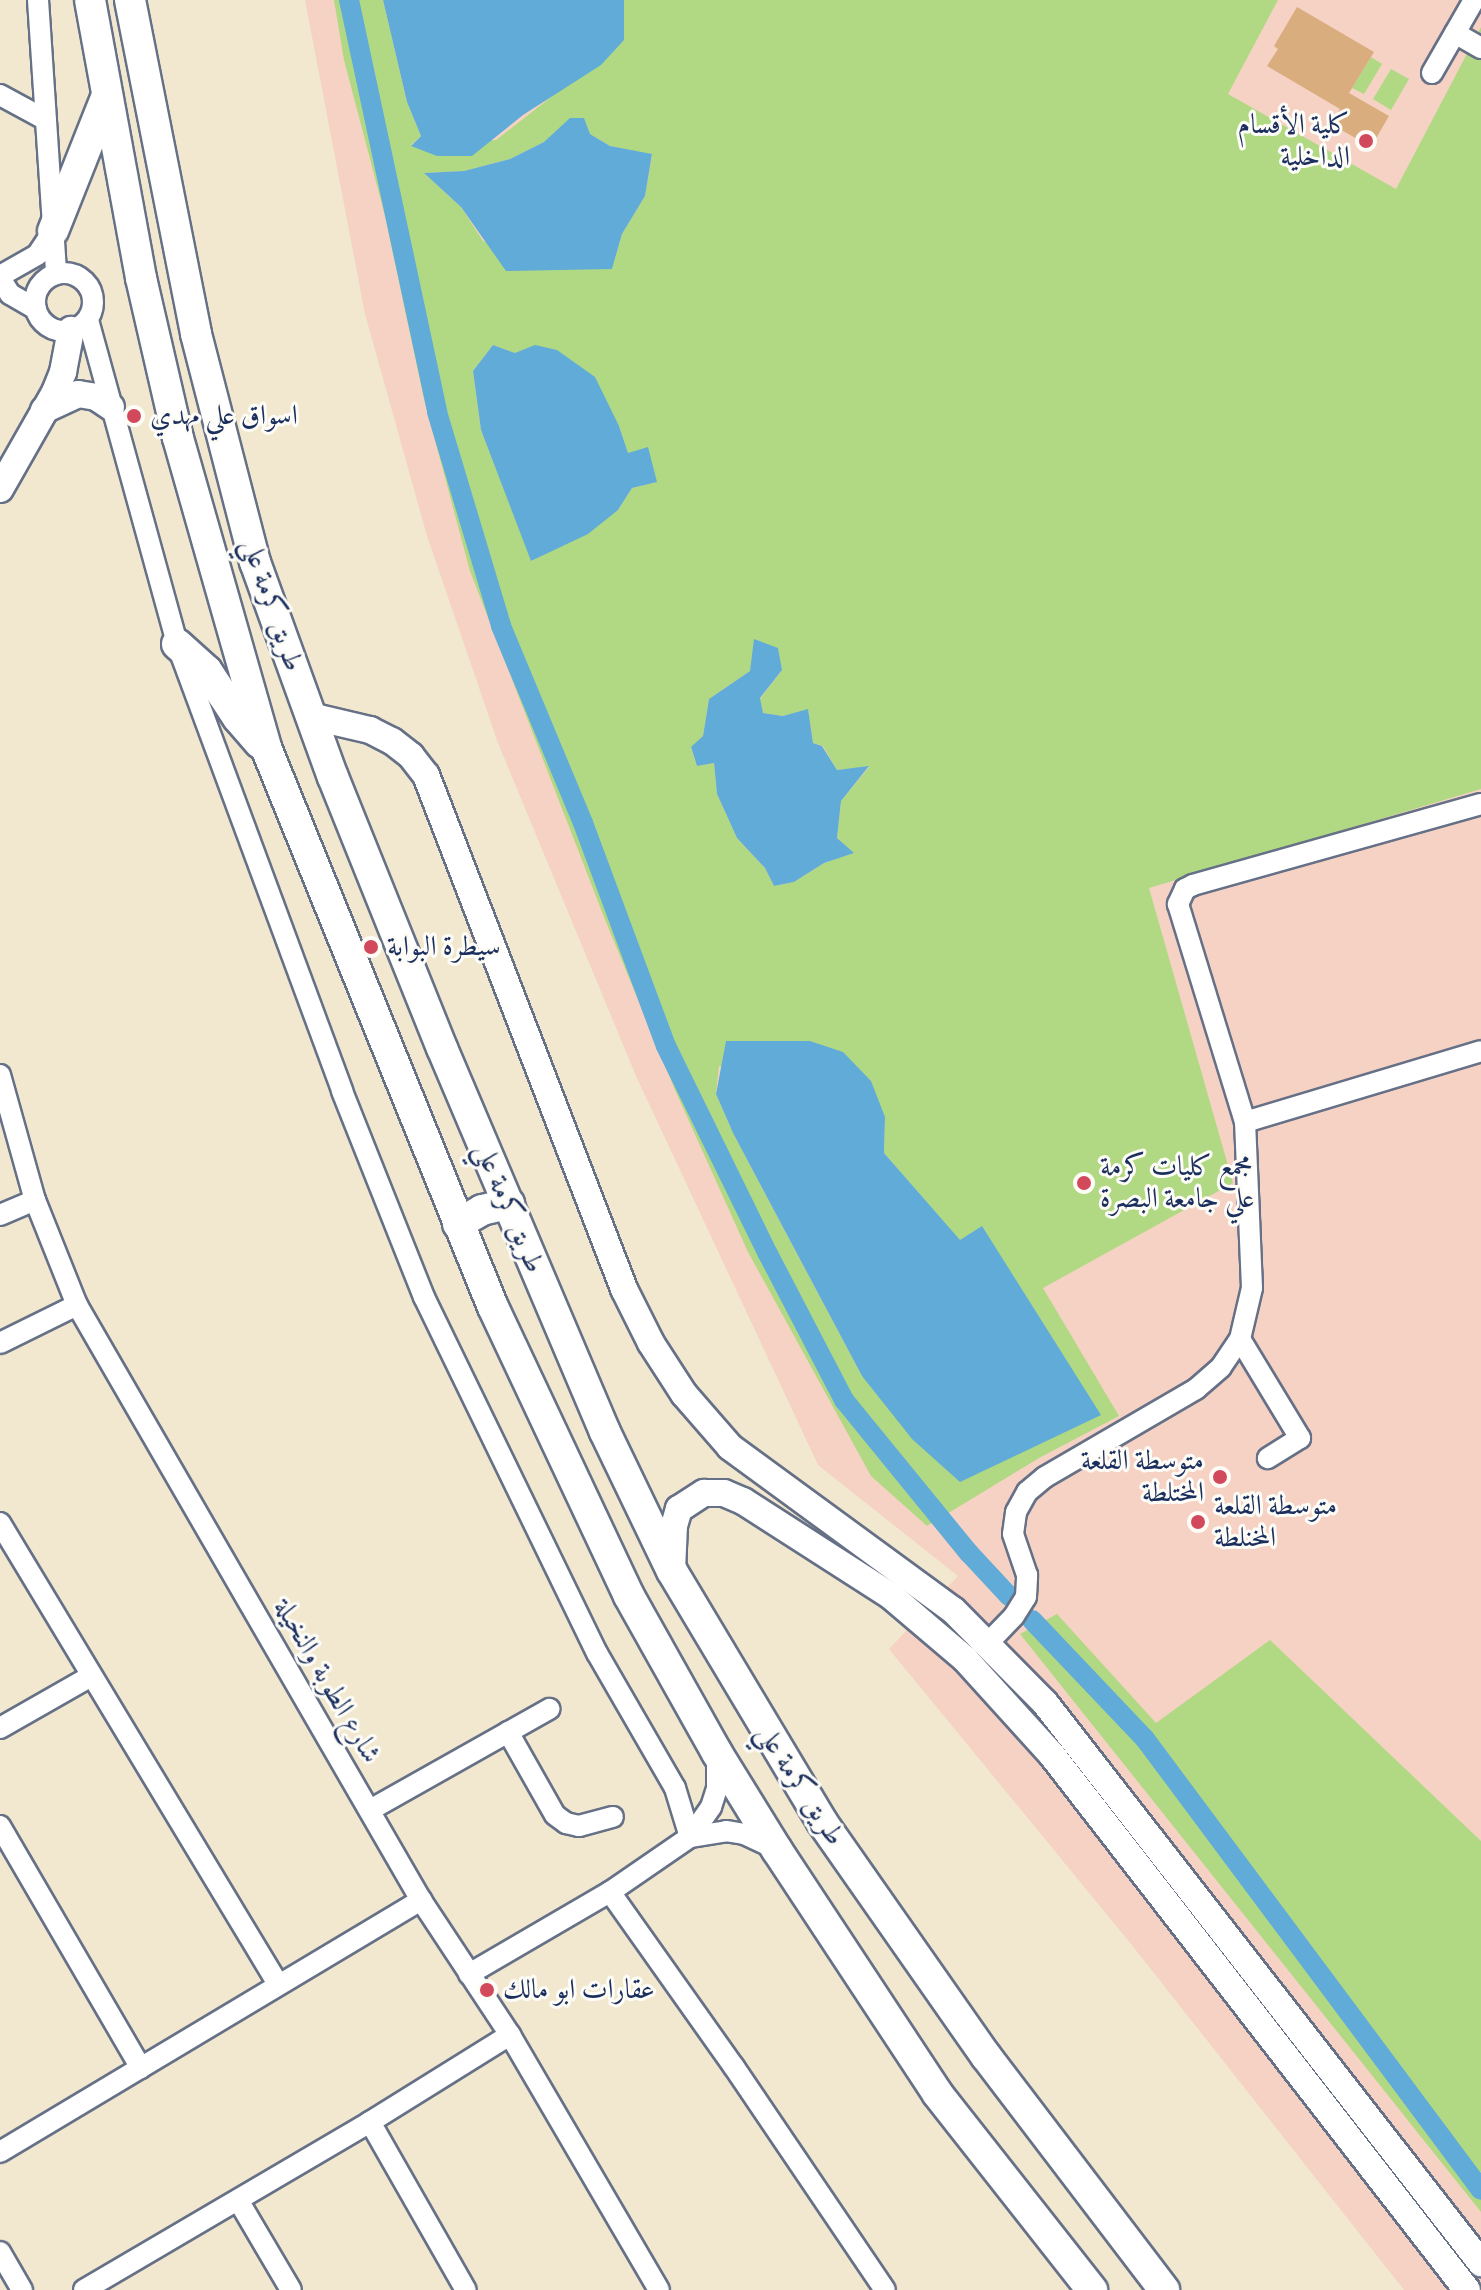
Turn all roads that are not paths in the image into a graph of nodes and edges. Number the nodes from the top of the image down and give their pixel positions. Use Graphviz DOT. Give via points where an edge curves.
graph roads {
  1 [pos="38,0"];
  2 [pos="90,0"];
  3 [pos="130,0"];
  4 [pos="1474,0"];
  5 [pos="1455,33"];
  6 [pos="1481,48"];
  7 [pos="1432,73"];
  8 [pos="0,95"];
  9 [pos="107,95"];
  10 [pos="46,120"];
  11 [pos="53,231"];
  12 [pos="52,275"];
  13 [pos="0,277"];
  14 [pos="36,309"];
  15 [pos="80,325"];
  16 [pos="111,407"];
  17 [pos="44,410"];
  18 [pos="0,489"];
  19 [pos="177,644"];
  20 [pos="310,716"];
  21 [pos="267,750"];
  22 [pos="1481,804"];
  23 [pos="1481,1051"];
  24 [pos="0,1075"];
  25 [pos="1245,1122"];
  26 [pos="482,1144"];
  27 [pos="434,1164"];
  28 [pos="35,1200"];
  29 [pos="509,1204"];
  30 [pos="0,1215"];
  31 [pos="458,1224"];
  32 [pos="77,1305"];
  33 [pos="1240,1339"];
  34 [pos="0,1343"];
  35 [pos="1268,1458"];
  36 [pos="0,1523"];
  37 [pos="672,1571"];
  38 [pos="988,1643"];
  39 [pos="91,1676"];
  40 [pos="1021,1677"];
  41 [pos="1002,1697"];
  42 [pos="549,1709"];
  43 [pos="0,1728"];
  44 [pos="508,1732"];
  45 [pos="717,1753"];
  46 [pos="370,1810"];
  47 [pos="613,1817"];
  48 [pos="0,1826"];
  49 [pos="690,1837"];
  50 [pos="777,1850"];
  51 [pos="610,1892"];
  52 [pos="421,1900"];
  53 [pos="469,1974"];
  54 [pos="278,1984"];
  55 [pos="510,2035"];
  56 [pos="141,2068"];
  57 [pos="370,2122"];
  58 [pos="3,2144"];
  59 [pos="238,2200"];
  60 [pos="0,2252"];
  61 [pos="1481,2263"];
  62 [pos="109,2284"];
  63 [pos="22,2290"];
  64 [pos="84,2290"];
  65 [pos="291,2290"];
  66 [pos="466,2290"];
  67 [pos="659,2290"];
  68 [pos="885,2290"];
  69 [pos="1092,2290"];
  70 [pos="1164,2290"];
  71 [pos="1467,2290"];
  1 -- 10 [label="street"];
  2 -- 9 [label="highway, طريق كرمة علي"];
  3 -- 20 [label="highway, طريق كرمة علي" via="212,409 255,562"];
  4 -- 5 [label="street"];
  5 -- 6 [label="street"];
  5 -- 7 [label="street"];
  8 -- 10 [label="street"];
  9 -- 11 [label="highway"];
  9 -- 21 [label="highway, طريق كرمة علي" via="187,474"];
  10 -- 11 [label="street"];
  11 -- 12 [label="street"];
  11 -- 13 [label="street" via="37,255"];
  12 -- 13 [label="street"];
  12 -- 14 [label="street" via="36,292"];
  12 -- 15 [label="street" via="74,274 89,285 94,302"];
  13 -- 14 [label="street" via="10,294"];
  14 -- 15 [label="street" via="54,330"];
  15 -- 16 [label="street"];
  15 -- 17 [label="main road"];
  16 -- 17 [label="main road" via="78,394"];
  16 -- 19 [label="street"];
  17 -- 18 [label="main road"];
  19 -- 21 [label="highway" via="207,671"];
  19 -- 49 [label="street" via="265,889 424,1297 597,1653 675,1788"];
  20 -- 26 [label="highway, طريق كرمة علي"];
  20 -- 38 [label="main road" via="370,730 392,741 426,775 624,1289 684,1394 759,1472 909,1575"];
  21 -- 27 [label="highway, طريق كرمة علي"];
  22 -- 25 [label="street" via="1193,885 1179,896"];
  23 -- 25 [label="street"];
  24 -- 28 [label="street, شارع الطوبة والنخيلة"];
  25 -- 33 [label="street" via="1252,1288"];
  26 -- 27 [label="highway" via="460,1159"];
  26 -- 29 [label="highway, طريق كرمة علي"];
  27 -- 31 [label="highway, طريق كرمة علي"];
  28 -- 30 [label="street"];
  28 -- 32 [label="street, شارع الطوبة والنخيلة"];
  29 -- 31 [label="highway" via="482,1210"];
  29 -- 37 [label="highway, طريق كرمة علي" via="605,1432"];
  31 -- 45 [label="highway, طريق كرمة علي" via="629,1596"];
  32 -- 34 [label="street"];
  32 -- 46 [label="street, شارع الطوبة والنخيلة"];
  33 -- 35 [label="street" via="1300,1438"];
  33 -- 38 [label="street" via="1221,1367 1196,1389 1027,1492 1016,1512 1013,1534 1027,1575 1026,1597"];
  36 -- 39 [label="street"];
  37 -- 41 [label="main road" via="679,1509 704,1493 734,1496 891,1596"];
  37 -- 70 [label="highway, طريق كرمة علي" via="822,1822 986,2056"];
  38 -- 40 [label="main road"];
  39 -- 43 [label="street"];
  39 -- 54 [label="street"];
  40 -- 41 [label="main road"];
  40 -- 61 [label="main road" via="1085,1752"];
  41 -- 71 [label="main road"];
  42 -- 44 [label="street"];
  44 -- 46 [label="street"];
  44 -- 47 [label="street" via="555,1815 579,1826"];
  45 -- 49 [label="street" via="717,1789"];
  45 -- 50 [label="highway, طريق كرمة علي"];
  46 -- 52 [label="street, شارع الطوبة والنخيلة"];
  48 -- 56 [label="street"];
  49 -- 50 [label="street" via="726,1831"];
  49 -- 51 [label="street"];
  50 -- 69 [label="highway, طريق كرمة علي" via="937,2093"];
  51 -- 53 [label="street"];
  51 -- 68 [label="street"];
  52 -- 53 [label="street, شارع الطوبة والنخيلة"];
  52 -- 54 [label="street"];
  53 -- 55 [label="street, شارع الطوبة والنخيلة"];
  54 -- 56 [label="street"];
  55 -- 57 [label="street"];
  55 -- 67 [label="street, شارع الطوبة والنخيلة"];
  56 -- 58 [label="street"];
  57 -- 59 [label="street"];
  57 -- 66 [label="street"];
  59 -- 62 [label="street"];
  59 -- 65 [label="street"];
  60 -- 63 [label="street"];
  62 -- 64 [label="street"];
}
